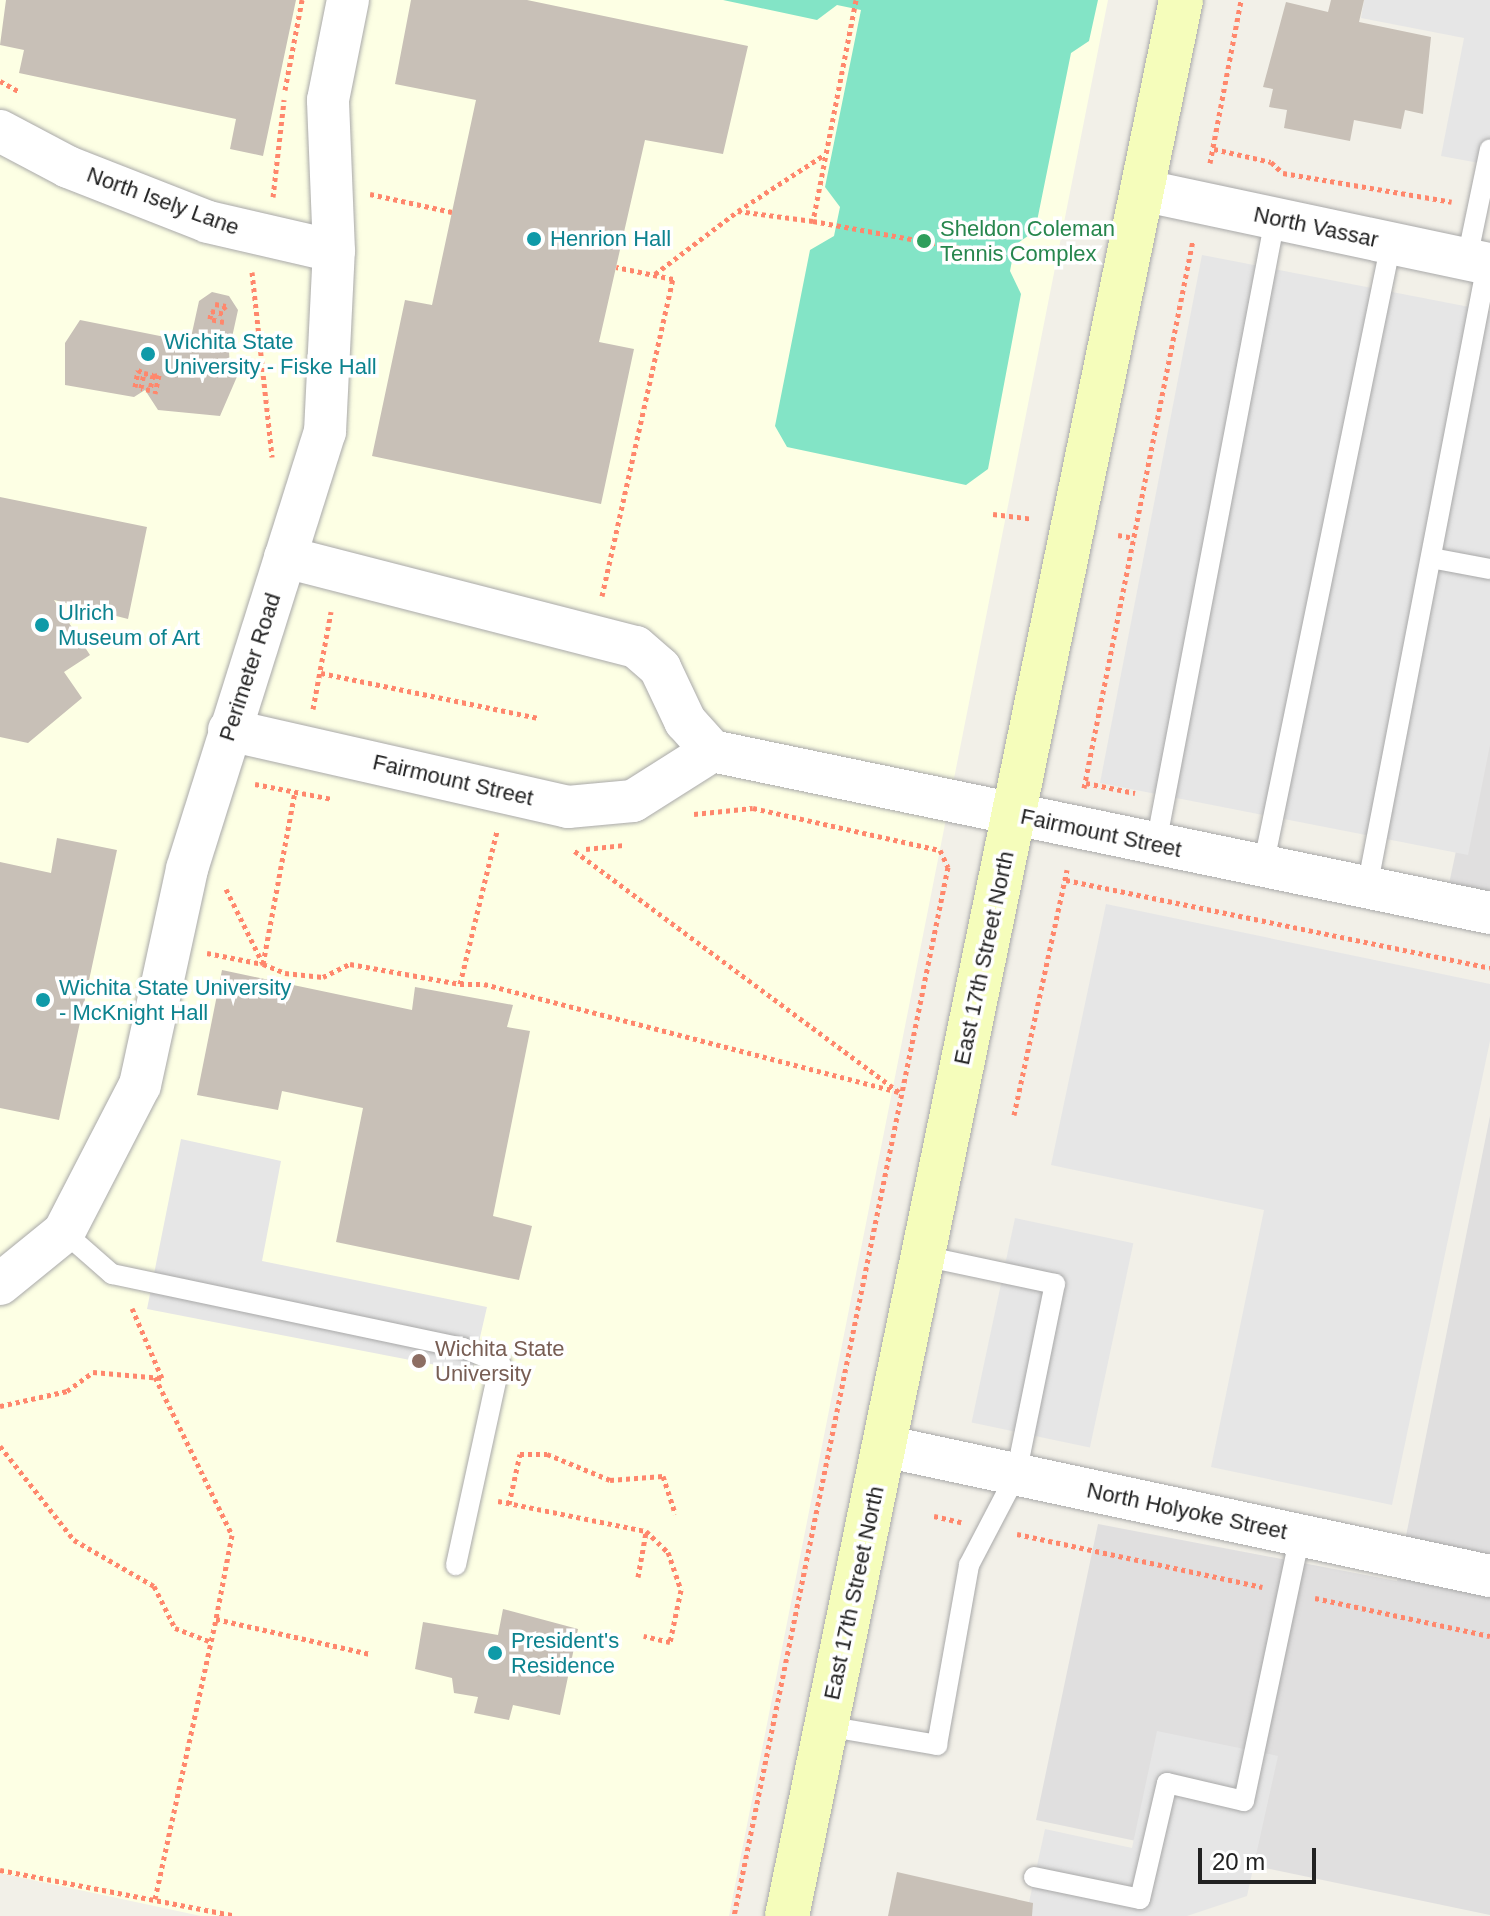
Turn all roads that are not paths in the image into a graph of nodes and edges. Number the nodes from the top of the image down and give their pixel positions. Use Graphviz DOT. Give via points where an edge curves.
graph roads {
  1 [pos="348,0"];
  2 [pos="1181,0"];
  3 [pos="0,131"];
  4 [pos="1490,149"];
  5 [pos="1141,190"];
  6 [pos="1275,219"];
  7 [pos="1391,243"];
  8 [pos="334,251"];
  9 [pos="1481,262"];
  10 [pos="285,557"];
  11 [pos="1431,558"];
  12 [pos="1490,569"];
  13 [pos="229,730"];
  14 [pos="712,751"];
  15 [pos="1013,815"];
  16 [pos="1156,844"];
  17 [pos="1263,867"];
  18 [pos="1367,888"];
  19 [pos="1490,913"];
  20 [pos="64,1232"];
  21 [pos="923,1256"];
  22 [pos="0,1284"];
  23 [pos="884,1446"];
  24 [pos="1016,1475"];
  25 [pos="1300,1535"];
  26 [pos="456,1565"];
  27 [pos="1490,1576"];
  28 [pos="826,1726"];
  29 [pos="1034,1877"];
  30 [pos="787,1916"];
  1 -- 8 [label="street, Perimeter Road" via="328,100"];
  2 -- 5 [label="street, East 17th Street North"];
  3 -- 8 [label="street, North Isely Lane" via="68,167 260,217"];
  4 -- 9 [label="lane" via="1478,207"];
  5 -- 6 [label="street, North Vassar"];
  5 -- 15 [label="street, East 17th Street North"];
  6 -- 7 [label="street, North Vassar"];
  6 -- 16 [label="lane"];
  7 -- 9 [label="street, North Vassar"];
  7 -- 17 [label="lane"];
  8 -- 10 [label="street, Perimeter Road" via="325,432"];
  9 -- 11 [label="lane"];
  10 -- 13 [label="street, Perimeter Road"];
  10 -- 14 [label="street" via="636,647 660,668 685,721"];
  11 -- 12 [label="lane"];
  11 -- 18 [label="lane"];
  13 -- 14 [label="street, Fairmount Street" via="568,807 633,801"];
  13 -- 20 [label="street, Perimeter Road" via="187,869 140,1085"];
  14 -- 15 [label="street, Fairmount Street"];
  15 -- 16 [label="street, Fairmount Street"];
  15 -- 21 [label="street, East 17th Street North"];
  16 -- 17 [label="street, Fairmount Street"];
  17 -- 18 [label="street, Fairmount Street"];
  18 -- 19 [label="street, Fairmount Street"];
  20 -- 22 [label="street, Perimeter Road"];
  20 -- 26 [label="lane" via="112,1274 463,1348 500,1363"];
  21 -- 23 [label="street, East 17th Street North"];
  21 -- 24 [label="lane" via="1055,1284"];
  23 -- 24 [label="street, North Holyoke Street"];
  23 -- 28 [label="street, East 17th Street North"];
  24 -- 25 [label="street, North Holyoke Street"];
  24 -- 28 [label="lane" via="969,1565 937,1745"];
  25 -- 27 [label="street, North Holyoke Street"];
  25 -- 29 [label="lane" via="1244,1801 1167,1783 1140,1899"];
  28 -- 30 [label="street, East 17th Street North"];
}
